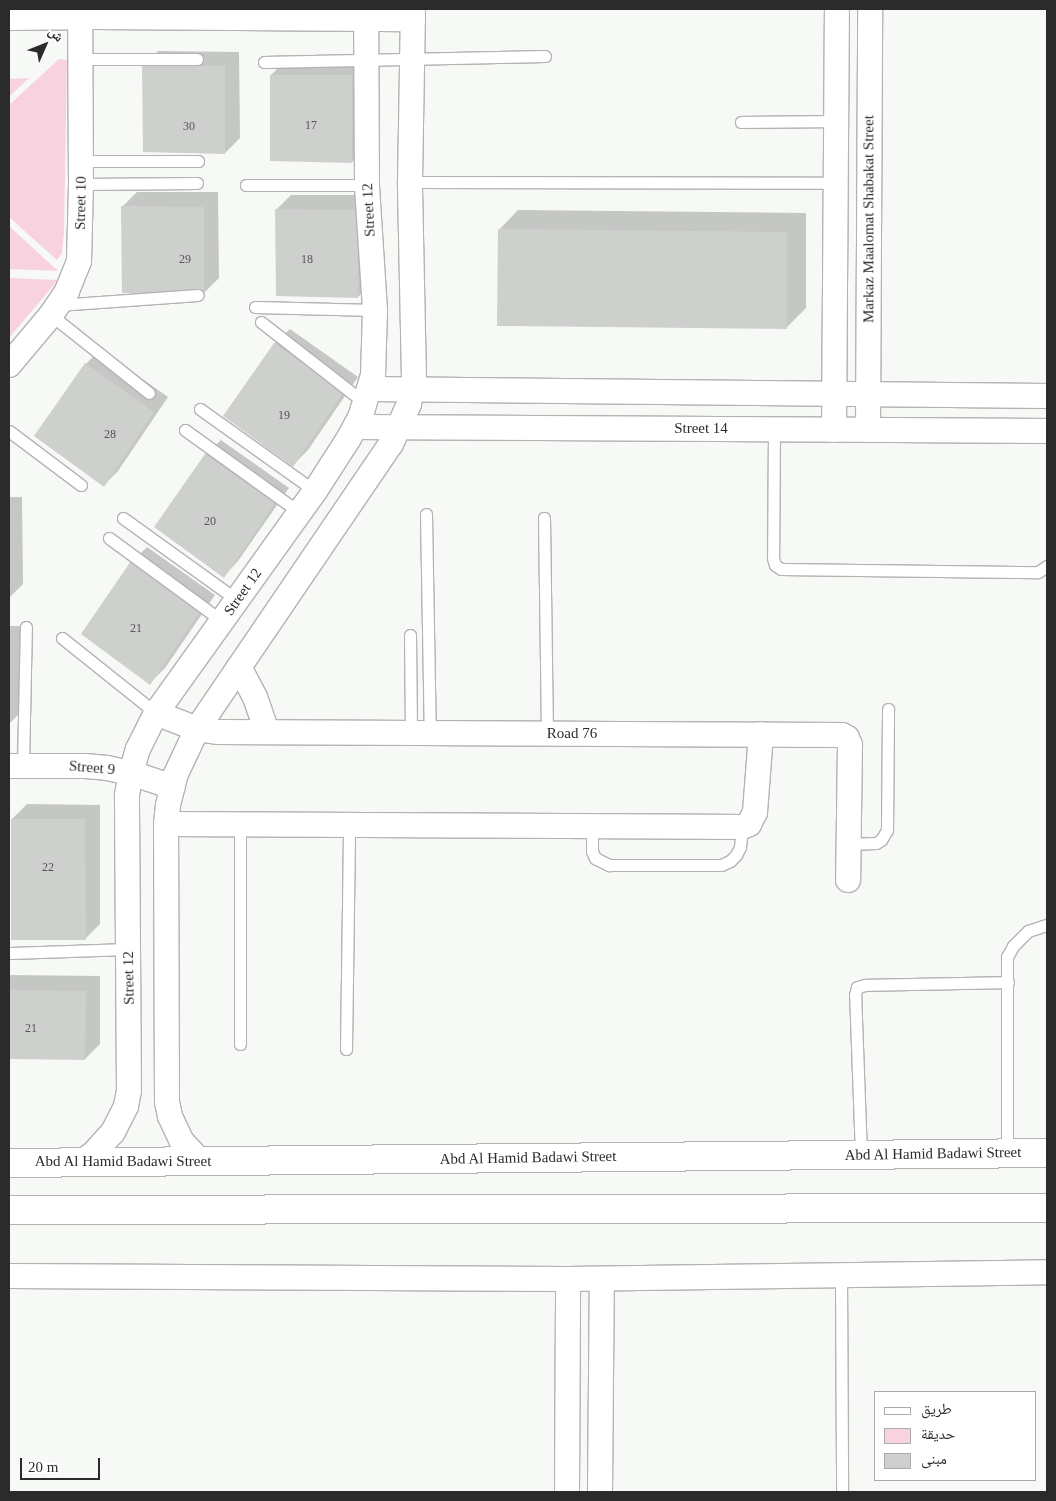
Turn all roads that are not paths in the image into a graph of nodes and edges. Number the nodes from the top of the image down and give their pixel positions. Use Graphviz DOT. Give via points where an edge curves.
graph roads {
  1 [pos="837,9"];
  2 [pos="870,9"];
  3 [pos="89,13"];
  4 [pos="208,14"];
  5 [pos="331,14"];
  6 [pos="366,14"];
  7 [pos="413,14"];
  8 [pos="9,18"];
  9 [pos="545,56"];
  10 [pos="197,59"];
  11 [pos="412,59"];
  12 [pos="80,60"];
  13 [pos="366,60"];
  14 [pos="264,62"];
  15 [pos="836,121"];
  16 [pos="742,122"];
  17 [pos="198,161"];
  18 [pos="81,173"];
  19 [pos="410,182"];
  20 [pos="197,183"];
  21 [pos="835,183"];
  22 [pos="246,185"];
  23 [pos="367,185"];
  24 [pos="198,295"];
  25 [pos="255,307"];
  26 [pos="54,310"];
  27 [pos="375,310"];
  28 [pos="260,322"];
  29 [pos="9,365"];
  30 [pos="412,389"];
  31 [pos="149,392"];
  32 [pos="834,393"];
  33 [pos="869,394"];
  34 [pos="367,396"];
  35 [pos="1047,396"];
  36 [pos="200,409"];
  37 [pos="355,427"];
  38 [pos="400,428"];
  39 [pos="774,429"];
  40 [pos="185,430"];
  41 [pos="834,430"];
  42 [pos="868,430"];
  43 [pos="9,431"];
  44 [pos="1047,431"];
  45 [pos="81,485"];
  46 [pos="315,491"];
  47 [pos="299,512"];
  48 [pos="426,514"];
  49 [pos="123,518"];
  50 [pos="544,518"];
  51 [pos="109,538"];
  52 [pos="1047,566"];
  53 [pos="236,600"];
  54 [pos="222,621"];
  55 [pos="26,627"];
  56 [pos="410,636"];
  57 [pos="62,638"];
  58 [pos="239,667"];
  59 [pos="888,709"];
  60 [pos="156,713"];
  61 [pos="197,729"];
  62 [pos="267,732"];
  63 [pos="420,733"];
  64 [pos="547,734"];
  65 [pos="761,734"];
  66 [pos="16,766"];
  67 [pos="130,773"];
  68 [pos="173,787"];
  69 [pos="166,824"];
  70 [pos="240,825"];
  71 [pos="349,825"];
  72 [pos="592,827"];
  73 [pos="742,827"];
  74 [pos="848,844"];
  75 [pos="848,880"];
  76 [pos="1047,925"];
  77 [pos="129,949"];
  78 [pos="9,953"];
  79 [pos="1008,982"];
  80 [pos="240,1044"];
  81 [pos="346,1049"];
  82 [pos="1007,1153"];
  83 [pos="1047,1153"];
  84 [pos="861,1155"];
  85 [pos="200,1161"];
  86 [pos="9,1162"];
  87 [pos="81,1162"];
  88 [pos="1047,1208"];
  89 [pos="9,1210"];
  90 [pos="1047,1272"];
  91 [pos="841,1275"];
  92 [pos="9,1276"];
  93 [pos="602,1278"];
  94 [pos="568,1279"];
  95 [pos="567,1492"];
  96 [pos="600,1492"];
  97 [pos="842,1492"];
  1 -- 15 [label="street"];
  2 -- 33 [label="street, Markaz Maalomat Shabakat Street"];
  3 -- 4 [label="street"];
  3 -- 8 [label="street"];
  3 -- 12 [label="street, Street 10"];
  4 -- 5 [label="street"];
  5 -- 6 [label="street"];
  6 -- 7 [label="street"];
  6 -- 13 [label="street, Street 12"];
  7 -- 11 [label="street"];
  9 -- 11 [label="lane"];
  10 -- 12 [label="lane"];
  11 -- 13 [label="lane"];
  11 -- 19 [label="street"];
  12 -- 18 [label="street, Street 10"];
  13 -- 14 [label="lane"];
  13 -- 23 [label="street, Street 12"];
  15 -- 16 [label="lane"];
  15 -- 21 [label="street"];
  17 -- 18 [label="lane"];
  18 -- 20 [label="lane"];
  18 -- 26 [label="street, Street 10" via="79,262 74,278"];
  19 -- 21 [label="lane"];
  19 -- 30 [label="street"];
  21 -- 32 [label="street"];
  22 -- 23 [label="lane"];
  23 -- 27 [label="street, Street 12"];
  24 -- 26 [label="lane"];
  25 -- 27 [label="lane"];
  26 -- 29 [label="street, Street 10"];
  26 -- 31 [label="lane"];
  27 -- 34 [label="street, Street 12" via="375,356"];
  28 -- 34 [label="lane"];
  30 -- 32 [label="street"];
  30 -- 34 [label="street"];
  30 -- 38 [label="street"];
  32 -- 33 [label="street"];
  32 -- 41 [label="street"];
  33 -- 35 [label="street"];
  33 -- 42 [label="street, Markaz Maalomat Shabakat Street"];
  34 -- 37 [label="street, Street 12"];
  36 -- 46 [label="lane"];
  37 -- 38 [label="street, Street 14"];
  37 -- 46 [label="street, Street 12"];
  38 -- 39 [label="street, Street 14"];
  38 -- 58 [label="street"];
  39 -- 41 [label="street, Street 14"];
  39 -- 52 [label="lane" via="773,558 781,569 1038,572"];
  40 -- 47 [label="lane"];
  41 -- 42 [label="street, Street 14"];
  42 -- 44 [label="street, Street 14"];
  43 -- 45 [label="lane"];
  46 -- 47 [label="street, Street 12"];
  47 -- 53 [label="street, Street 12"];
  48 -- 63 [label="lane"];
  49 -- 53 [label="lane"];
  50 -- 64 [label="lane"];
  51 -- 54 [label="lane"];
  53 -- 54 [label="street, Street 12"];
  54 -- 60 [label="street, Street 12"];
  55 -- 66 [label="lane"];
  56 -- 63 [label="lane"];
  57 -- 60 [label="lane"];
  58 -- 61 [label="street"];
  58 -- 62 [label="street" via="256,697"];
  59 -- 74 [label="lane" via="887,830 876,843"];
  60 -- 61 [label="street, Road 76"];
  60 -- 67 [label="street, Street 12" via="140,743"];
  61 -- 62 [label="street, Road 76"];
  61 -- 68 [label="street"];
  62 -- 63 [label="street, Road 76"];
  63 -- 64 [label="street, Road 76"];
  64 -- 65 [label="street, Road 76"];
  65 -- 73 [label="street" via="755,812 749,824"];
  65 -- 74 [label="street, Road 76" via="838,734 847,738 850,745"];
  66 -- 67 [label="street, Street 9" via="85,766"];
  67 -- 68 [label="street, Street 9"];
  67 -- 77 [label="street, Street 12"];
  68 -- 69 [label="street"];
  69 -- 70 [label="street"];
  69 -- 85 [label="street" via="167,1102 182,1142"];
  70 -- 71 [label="street"];
  70 -- 80 [label="lane"];
  71 -- 72 [label="street"];
  71 -- 81 [label="lane"];
  72 -- 73 [label="street"];
  72 -- 73 [label="lane" via="595,858 609,865 721,865 736,855"];
  74 -- 75 [label="street, Road 76"];
  76 -- 79 [label="lane" via="1028,931 1012,946 1008,957"];
  77 -- 78 [label="lane"];
  77 -- 87 [label="street, Street 12" via="130,1077 126,1106 104,1144"];
  79 -- 82 [label="lane"];
  79 -- 84 [label="lane" via="857,987"];
  82 -- 83 [label="main road, Abd Al Hamid Badawi Street"];
  82 -- 84 [label="main road, Abd Al Hamid Badawi Street"];
  84 -- 85 [label="main road, Abd Al Hamid Badawi Street"];
  85 -- 87 [label="main road, Abd Al Hamid Badawi Street"];
  86 -- 87 [label="main road, Abd Al Hamid Badawi Street"];
  88 -- 89 [label="main road"];
  90 -- 91 [label="street"];
  91 -- 93 [label="street"];
  91 -- 97 [label="lane"];
  92 -- 94 [label="street"];
  93 -- 94 [label="street"];
  93 -- 96 [label="street"];
  94 -- 95 [label="street"];
}
